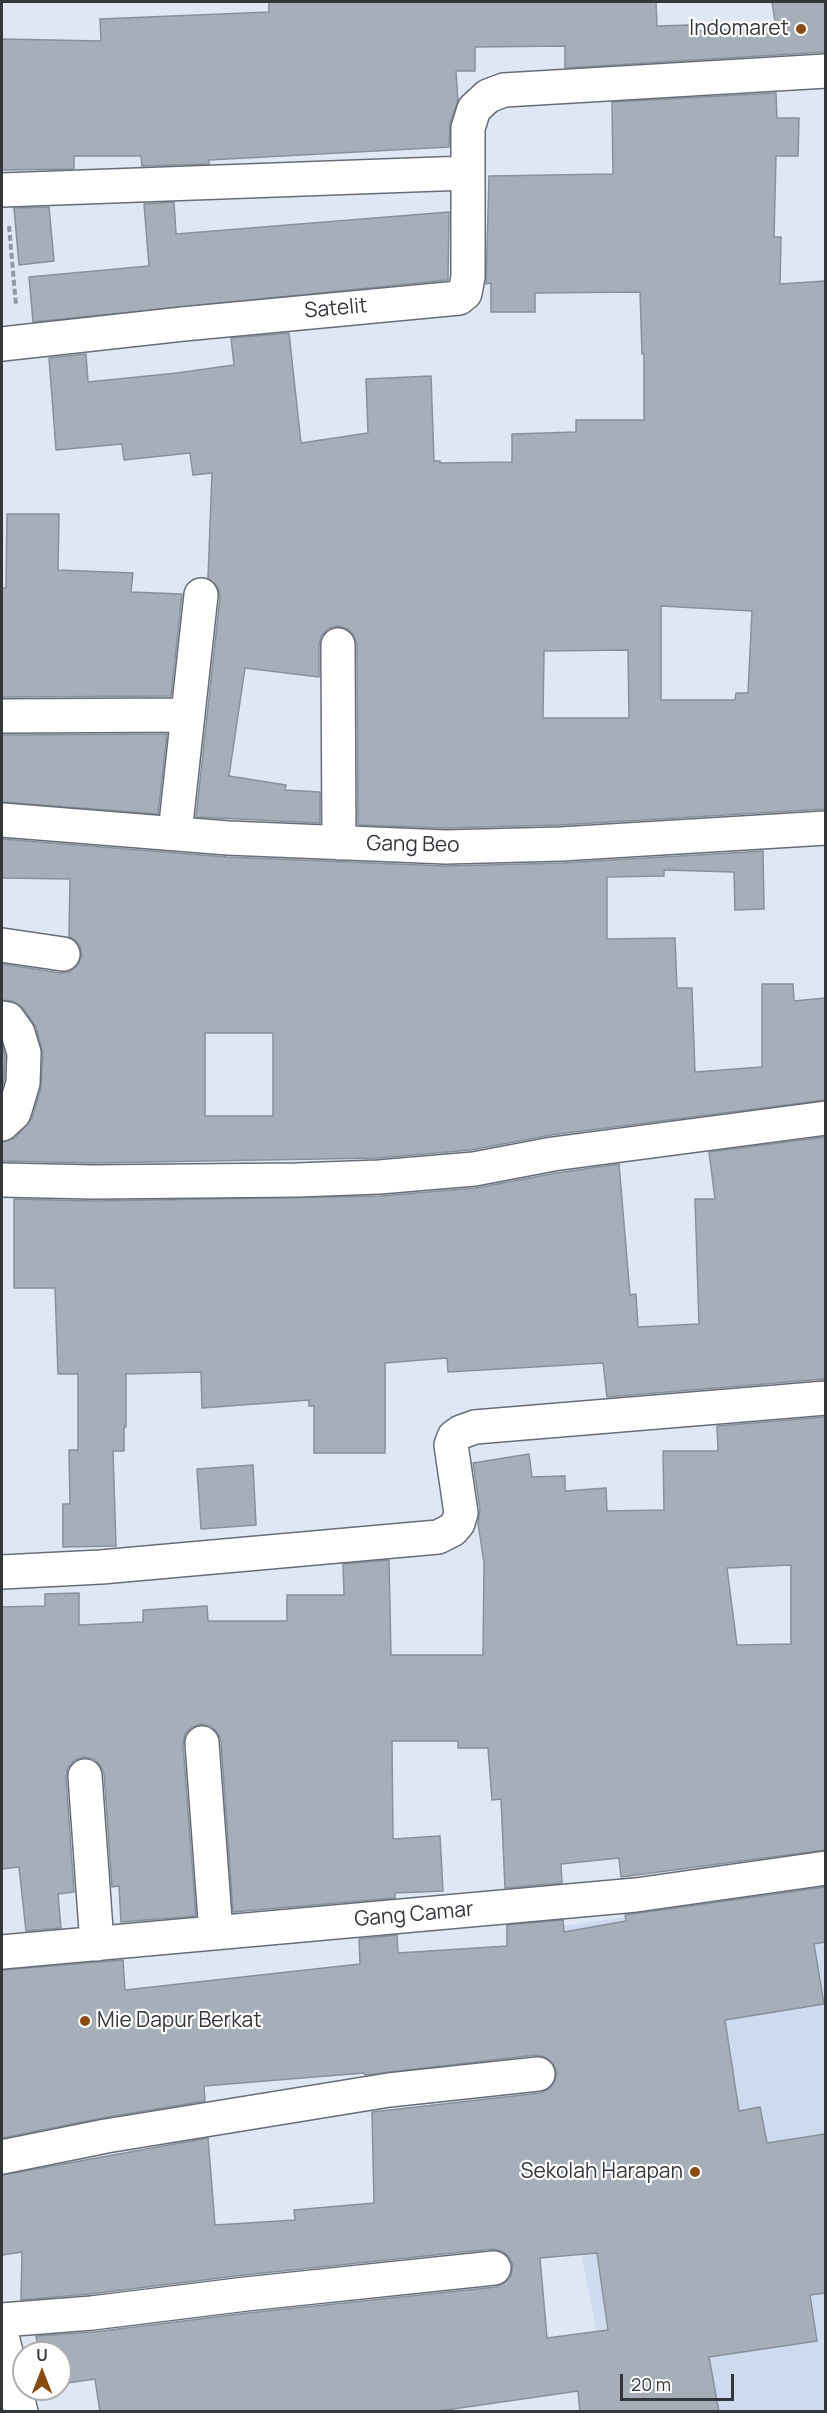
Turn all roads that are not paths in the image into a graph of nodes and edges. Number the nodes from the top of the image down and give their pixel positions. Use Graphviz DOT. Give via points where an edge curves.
graph roads {
  1 [pos="825,71"];
  2 [pos="466,173"];
  3 [pos="4,190"];
  4 [pos="10,343"];
  5 [pos="201,595"];
  6 [pos="338,645"];
  7 [pos="187,715"];
  8 [pos="2,716"];
  9 [pos="2,820"];
  10 [pos="825,828"];
  11 [pos="175,834"];
  12 [pos="339,843"];
  13 [pos="2,945"];
  14 [pos="63,954"];
  15 [pos="2,1018"];
  16 [pos="825,1118"];
  17 [pos="2,1124"];
  18 [pos="2,1180"];
  19 [pos="825,1398"];
  20 [pos="2,1572"];
  21 [pos="202,1743"];
  22 [pos="85,1776"];
  23 [pos="825,1868"];
  24 [pos="216,1933"];
  25 [pos="98,1944"];
  26 [pos="2,1952"];
  27 [pos="538,2074"];
  28 [pos="2,2157"];
  29 [pos="494,2268"];
  30 [pos="2,2320"];
  31 [pos="2,2336"];
  32 [pos="21,2412"];
  1 -- 2 [label="street, Satelit" via="504,90 488,96 474,109 468,128"];
  2 -- 3 [label="street"];
  2 -- 4 [label="street, Satelit" via="468,277 465,293 459,298"];
  5 -- 7 [label="street"];
  6 -- 12 [label="street"];
  7 -- 8 [label="street"];
  7 -- 11 [label="street"];
  9 -- 11 [label="street, Gang Beo"];
  10 -- 12 [label="street, Gang Beo" via="561,844 457,847"];
  11 -- 12 [label="street, Gang Beo"];
  13 -- 14 [label="street"];
  15 -- 17 [label="street" via="8,1019 18,1033 24,1053 23,1083 14,1113"];
  16 -- 18 [label="street" via="553,1154 474,1169 379,1177"];
  19 -- 20 [label="street" via="475,1427 461,1432 451,1445 461,1513 452,1530 438,1537"];
  21 -- 24 [label="street"];
  22 -- 25 [label="street"];
  23 -- 24 [label="street, Gang Camar" via="636,1895"];
  24 -- 25 [label="street, Gang Camar"];
  25 -- 26 [label="street, Gang Camar"];
  27 -- 28 [label="street" via="366,2094"];
  29 -- 30 [label="street"];
  31 -- 32 [label="street"];
}
